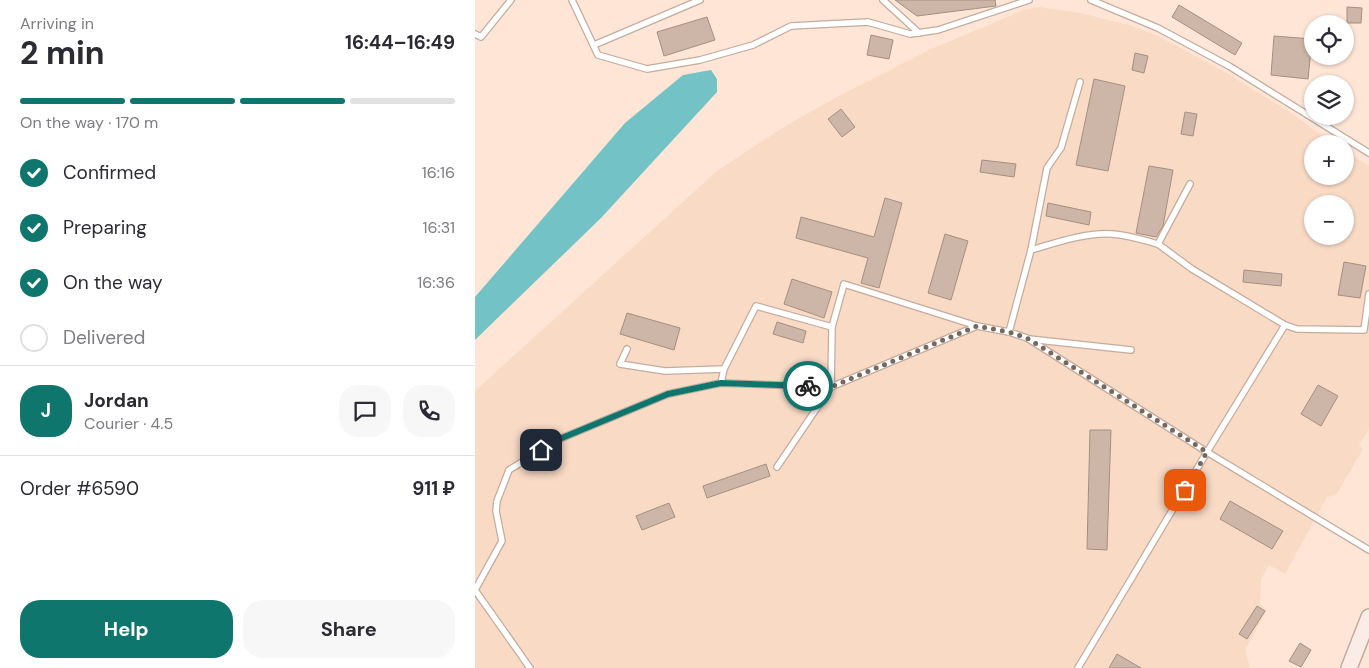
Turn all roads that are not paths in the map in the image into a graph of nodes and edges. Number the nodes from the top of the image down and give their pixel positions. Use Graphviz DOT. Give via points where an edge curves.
graph roads {
  1 [pos="511,0"];
  2 [pos="572,0"];
  3 [pos="699,0"];
  4 [pos="883,0"];
  5 [pos="1029,0"];
  6 [pos="1091,0"];
  7 [pos="919,33"];
  8 [pos="475,34"];
  9 [pos="594,45"];
  10 [pos="1080,82"];
  11 [pos="1369,153"];
  12 [pos="1190,184"];
  13 [pos="1158,244"];
  14 [pos="1031,250"];
  15 [pos="1369,294"];
  16 [pos="1285,325"];
  17 [pos="977,326"];
  18 [pos="832,328"];
  19 [pos="1009,332"];
  20 [pos="1027,338"];
  21 [pos="627,349"];
  22 [pos="1131,350"];
  23 [pos="724,370"];
  24 [pos="721,383"];
  25 [pos="831,387"];
  26 [pos="1207,452"];
  27 [pos="777,467"];
  28 [pos="1369,550"];
  29 [pos="475,590"];
  30 [pos="1369,616"];
  31 [pos="530,668"];
  32 [pos="1078,668"];
  33 [pos="1349,668"];
  1 -- 8 [label="lane" via="481,37"];
  2 -- 9 [label="lane"];
  3 -- 9 [label="lane"];
  4 -- 7 [label="lane"];
  5 -- 7 [label="lane" via="938,30"];
  6 -- 11 [label="lane" via="1158,28 1229,66"];
  7 -- 9 [label="lane" via="910,34 868,22 791,26 753,45 700,60 647,69 598,55"];
  10 -- 14 [label="lane" via="1061,148 1047,168"];
  12 -- 13 [label="lane"];
  13 -- 14 [label="lane" via="1109,234 1066,240"];
  13 -- 16 [label="lane" via="1192,270"];
  14 -- 19 [label="lane"];
  15 -- 16 [label="lane" via="1363,330 1297,329"];
  16 -- 26 [label="lane"];
  17 -- 18 [label="lane" via="844,284"];
  17 -- 19 [label="lane"];
  17 -- 25 [label="lane"];
  18 -- 23 [label="lane" via="756,306"];
  18 -- 25 [label="lane"];
  19 -- 20 [label="lane"];
  20 -- 22 [label="lane"];
  20 -- 26 [label="lane"];
  21 -- 23 [label="lane" via="620,364 665,371"];
  23 -- 24 [label="lane"];
  24 -- 25 [label="lane"];
  24 -- 29 [label="lane" via="668,394 557,440 509,470 496,511 502,541"];
  25 -- 27 [label="lane"];
  26 -- 28 [label="lane"];
  26 -- 32 [label="lane"];
  29 -- 31 [label="lane"];
  30 -- 33 [label="main road"];
}
